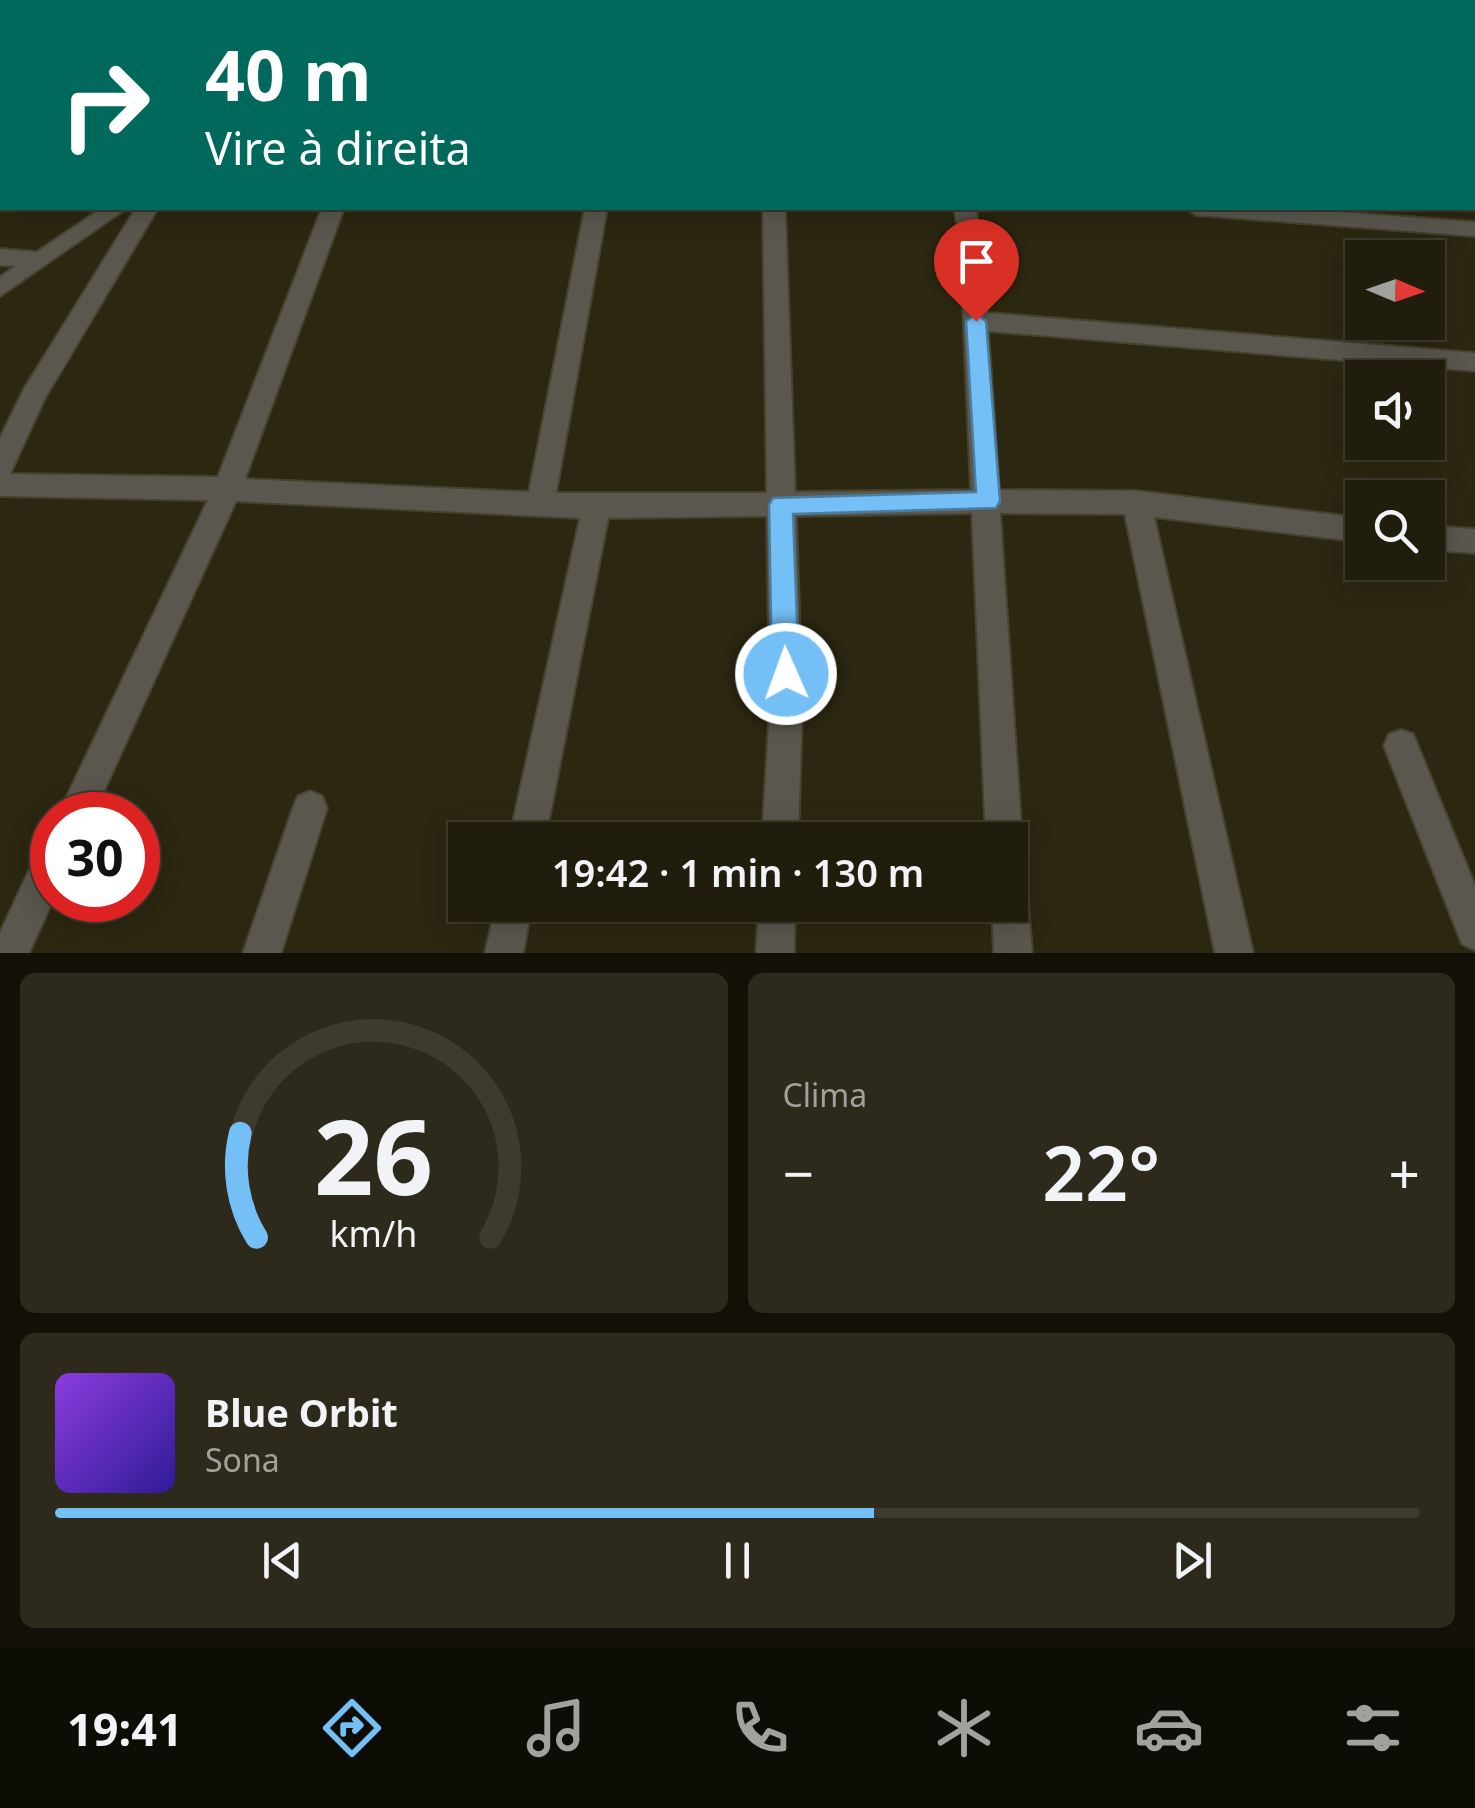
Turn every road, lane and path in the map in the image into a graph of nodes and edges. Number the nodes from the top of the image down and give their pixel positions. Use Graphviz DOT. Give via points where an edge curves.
graph roads {
  1 [pos="113,210"];
  2 [pos="146,210"];
  3 [pos="332,210"];
  4 [pos="596,210"];
  5 [pos="774,210"];
  6 [pos="965,210"];
  7 [pos="1223,210"];
  8 [pos="1475,229"];
  9 [pos="0,256"];
  10 [pos="36,259"];
  11 [pos="0,288"];
  12 [pos="976,321"];
  13 [pos="1475,362"];
  14 [pos="0,468"];
  15 [pos="0,485"];
  16 [pos="227,489"];
  17 [pos="988,501"];
  18 [pos="1137,503"];
  19 [pos="781,505"];
  20 [pos="540,506"];
  21 [pos="596,508"];
  22 [pos="1345,528"];
  23 [pos="1445,539"];
  24 [pos="1475,542"];
  25 [pos="1401,746"];
  26 [pos="85,792"];
  27 [pos="310,808"];
  28 [pos="532,822"];
  29 [pos="781,822"];
  30 [pos="1003,822"];
  31 [pos="30,910"];
  32 [pos="510,922"];
  33 [pos="776,922"];
  34 [pos="1011,922"];
  35 [pos="1475,932"];
  36 [pos="10,953"];
  37 [pos="262,953"];
  38 [pos="504,953"];
  39 [pos="775,953"];
  40 [pos="1014,953"];
  41 [pos="1234,953"];
  1 -- 10 [label="street"];
  2 -- 14 [label="street" via="33,396"];
  3 -- 16 [label="street"];
  4 -- 20 [label="street"];
  5 -- 19 [label="street"];
  6 -- 12 [label="street"];
  7 -- 8 [label="street"];
  9 -- 10 [label="street"];
  10 -- 11 [label="street"];
  12 -- 13 [label="street"];
  12 -- 17 [label="street"];
  15 -- 16 [label="street"];
  16 -- 20 [label="street"];
  16 -- 26 [label="street"];
  17 -- 18 [label="street"];
  17 -- 19 [label="street"];
  17 -- 30 [label="street"];
  18 -- 22 [label="street"];
  18 -- 41 [label="street"];
  19 -- 21 [label="street"];
  19 -- 29 [label="street" via="786,707"];
  20 -- 21 [label="street"];
  21 -- 28 [label="street"];
  23 -- 24 [label="street"];
  25 -- 35 [label="street"];
  27 -- 37 [label="street"];
  31 -- 36 [label="street"];
  32 -- 38 [label="street"];
  33 -- 39 [label="street"];
  34 -- 40 [label="street"];
}
